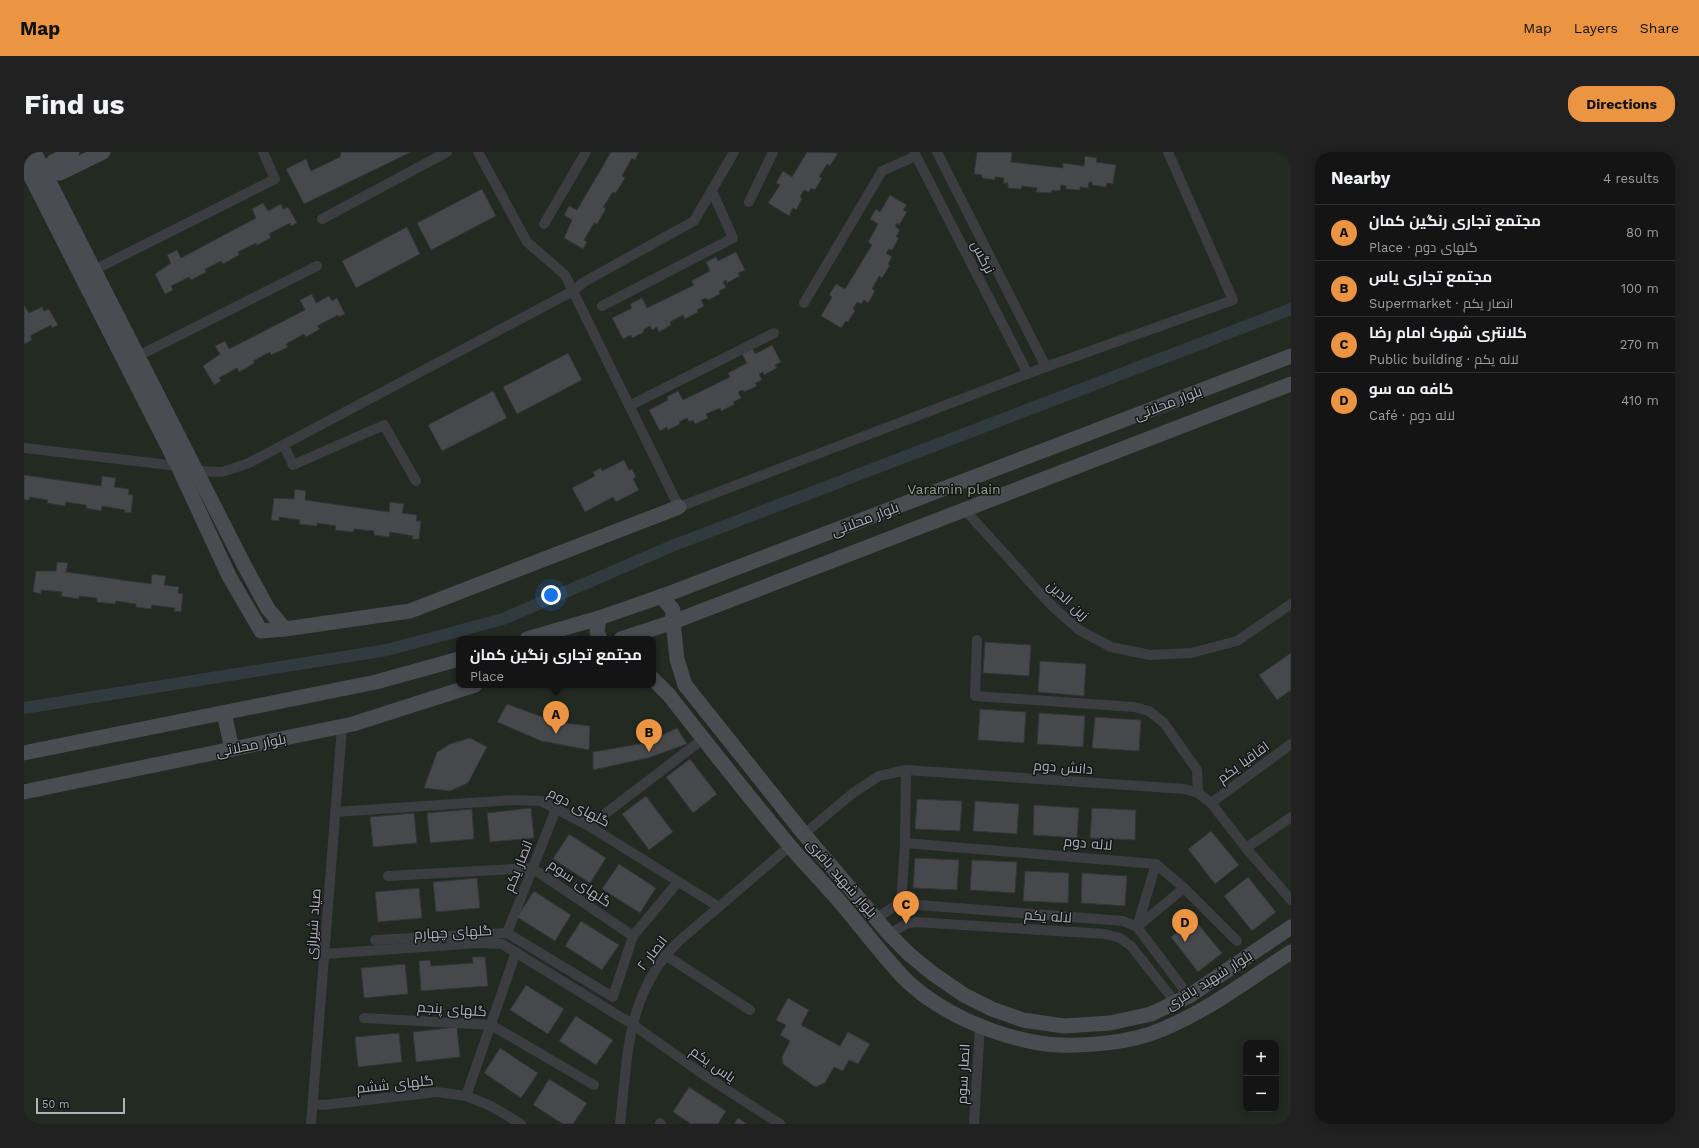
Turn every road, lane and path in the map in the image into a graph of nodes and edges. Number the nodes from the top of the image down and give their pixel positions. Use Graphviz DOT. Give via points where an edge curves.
graph roads {
  1 [pos="34,152"];
  2 [pos="72,152"];
  3 [pos="103,152"];
  4 [pos="263,152"];
  5 [pos="447,152"];
  6 [pos="478,152"];
  7 [pos="586,152"];
  8 [pos="734,152"];
  9 [pos="773,152"];
  10 [pos="937,152"];
  11 [pos="1168,152"];
  12 [pos="915,154"];
  13 [pos="24,164"];
  14 [pos="33,178"];
  15 [pos="712,191"];
  16 [pos="749,202"];
  17 [pos="322,219"];
  18 [pos="544,224"];
  19 [pos="317,266"];
  20 [pos="94,270"];
  21 [pos="573,291"];
  22 [pos="804,303"];
  23 [pos="602,306"];
  24 [pos="774,333"];
  25 [pos="138,356"];
  26 [pos="1291,356"];
  27 [pos="1046,367"];
  28 [pos="1028,374"];
  29 [pos="1291,384"];
  30 [pos="630,406"];
  31 [pos="284,445"];
  32 [pos="24,448"];
  33 [pos="178,466"];
  34 [pos="197,471"];
  35 [pos="416,482"];
  36 [pos="679,507"];
  37 [pos="964,509"];
  38 [pos="661,596"];
  39 [pos="1291,604"];
  40 [pos="599,618"];
  41 [pos="673,622"];
  42 [pos="285,629"];
  43 [pos="537,636"];
  44 [pos="599,636"];
  45 [pos="630,636"];
  46 [pos="977,640"];
  47 [pos="456,659"];
  48 [pos="656,682"];
  49 [pos="466,688"];
  50 [pos="224,713"];
  51 [pos="342,727"];
  52 [pos="703,739"];
  53 [pos="1291,744"];
  54 [pos="232,749"];
  55 [pos="24,753"];
  56 [pos="906,770"];
  57 [pos="24,792"];
  58 [pos="1198,793"];
  59 [pos="1211,803"];
  60 [pos="556,809"];
  61 [pos="335,812"];
  62 [pos="1291,817"];
  63 [pos="589,826"];
  64 [pos="804,834"];
  65 [pos="905,843"];
  66 [pos="790,846"];
  67 [pos="1246,848"];
  68 [pos="1156,864"];
  69 [pos="532,868"];
  70 [pos="388,876"];
  71 [pos="678,882"];
  72 [pos="1184,888"];
  73 [pos="1291,900"];
  74 [pos="901,904"];
  75 [pos="719,907"];
  76 [pos="877,918"];
  77 [pos="1137,927"];
  78 [pos="1291,927"];
  79 [pos="507,933"];
  80 [pos="890,934"];
  81 [pos="633,936"];
  82 [pos="375,940"];
  83 [pos="1237,941"];
  84 [pos="516,952"];
  85 [pos="1291,952"];
  86 [pos="324,954"];
  87 [pos="665,955"];
  88 [pos="1183,1000"];
  89 [pos="750,1010"];
  90 [pos="364,1018"];
  91 [pos="632,1024"];
  92 [pos="491,1025"];
  93 [pos="980,1026"];
  94 [pos="594,1085"];
  95 [pos="466,1096"];
  96 [pos="313,1104"];
  97 [pos="311,1124"];
  98 [pos="521,1124"];
  99 [pos="620,1124"];
  100 [pos="780,1124"];
  101 [pos="974,1124"];
  1 -- 14 [label="street"];
  2 -- 14 [label="street" via="53,162"];
  3 -- 14 [label="street" via="60,173"];
  4 -- 20 [label="street" via="275,179"];
  5 -- 17 [label="street"];
  6 -- 21 [label="street" via="527,242 565,275"];
  7 -- 18 [label="street"];
  8 -- 15 [label="street"];
  9 -- 16 [label="street"];
  10 -- 27 [label="street, نرگس"];
  11 -- 27 [label="street" via="1233,300"];
  12 -- 22 [label="street" via="882,171"];
  12 -- 28 [label="street, نرگس"];
  13 -- 14 [label="street"];
  14 -- 20 [label="street"];
  14 -- 33 [label="street"];
  15 -- 21 [label="street" via="694,221 584,282"];
  15 -- 23 [label="street" via="733,238"];
  19 -- 25 [label="street"];
  20 -- 25 [label="street"];
  21 -- 30 [label="street"];
  21 -- 31 [label="street"];
  24 -- 30 [label="street"];
  25 -- 34 [label="street"];
  26 -- 38 [label="street, بلوار محلاتی"];
  27 -- 28 [label="street"];
  28 -- 36 [label="street"];
  29 -- 37 [label="street, بلوار محلاتی"];
  30 -- 36 [label="street"];
  31 -- 34 [label="street" via="249,463 222,472"];
  31 -- 35 [label="street" via="293,465 384,425"];
  32 -- 33 [label="street"];
  33 -- 42 [label="street" via="229,576 261,631"];
  34 -- 42 [label="street" via="268,609"];
  36 -- 42 [label="street" via="410,611"];
  37 -- 39 [label="street, زین الدین" via="1050,604 1079,630 1111,647 1150,655 1191,652 1237,641"];
  37 -- 41 [label="street, بلوار محلاتی"];
  38 -- 40 [label="street, بلوار محلاتی"];
  38 -- 41 [label="street, بلوار شهید باقری" via="673,610"];
  40 -- 43 [label="street, بلوار محلاتی"];
  40 -- 44 [label="street"];
  41 -- 45 [label="street, بلوار محلاتی"];
  41 -- 64 [label="street, بلوار شهید باقری" via="677,659 685,684"];
  46 -- 58 [label="street" via="975,696 1134,707 1150,711 1164,723 1191,760 1198,776"];
  47 -- 50 [label="street" via="376,682"];
  48 -- 52 [label="street, بلوار شهید باقری"];
  49 -- 51 [label="street, بلوار محلاتی"];
  50 -- 54 [label="street"];
  50 -- 55 [label="street"];
  51 -- 54 [label="street, بلوار محلاتی"];
  51 -- 61 [label="street, صیاد شیرازی"];
  52 -- 63 [label="street"];
  52 -- 66 [label="street, بلوار شهید باقری"];
  53 -- 59 [label="street, اقاقیا یکم"];
  54 -- 57 [label="street, بلوار محلاتی"];
  56 -- 58 [label="street, دانش دوم" via="1185,789"];
  56 -- 64 [label="street, دانش دوم" via="879,776 853,793"];
  56 -- 65 [label="street"];
  58 -- 59 [label="street, دانش دوم"];
  59 -- 67 [label="street, دانش دوم"];
  60 -- 61 [label="street, گلهای دوم" via="541,801 514,800"];
  60 -- 63 [label="street, گلهای دوم"];
  60 -- 69 [label="street, انصار یکم"];
  61 -- 86 [label="street, صیاد شیرازی"];
  62 -- 67 [label="street"];
  63 -- 71 [label="street, گلهای دوم"];
  64 -- 66 [label="street"];
  64 -- 76 [label="street, بلوار شهید باقری"];
  65 -- 68 [label="street, لاله دوم"];
  65 -- 74 [label="street"];
  66 -- 75 [label="street, انصار ۲"];
  66 -- 93 [label="street, بلوار شهید باقری" via="836,896 905,979 940,1005"];
  67 -- 73 [label="street, دانش دوم"];
  68 -- 72 [label="street"];
  68 -- 77 [label="street"];
  69 -- 70 [label="street, گلهای سوم"];
  69 -- 79 [label="street, انصار یکم"];
  69 -- 81 [label="street, گلهای سوم"];
  71 -- 75 [label="street, گلهای دوم"];
  71 -- 81 [label="street"];
  72 -- 77 [label="street"];
  72 -- 83 [label="street"];
  74 -- 76 [label="street"];
  74 -- 77 [label="street" via="1111,919"];
  75 -- 87 [label="street, انصار ۲"];
  76 -- 80 [label="street, بلوار شهید باقری"];
  77 -- 88 [label="street"];
  78 -- 88 [label="street, بلوار شهید باقری"];
  79 -- 81 [label="street" via="613,997"];
  79 -- 82 [label="street"];
  80 -- 88 [label="street, لاله یکم" via="906,924 915,922 1105,934 1120,938 1131,946"];
  80 -- 88 [label="street, بلوار شهید باقری" via="909,954 964,995 1023,1020 1064,1026 1110,1023 1151,1014"];
  84 -- 86 [label="street, گلهای چهارم" via="502,944 479,943"];
  84 -- 91 [label="street, گلهای چهارم"];
  84 -- 92 [label="street"];
  85 -- 93 [label="street, بلوار شهید باقری" via="1182,1021 1148,1035 1110,1042 1062,1045 1040,1043"];
  86 -- 96 [label="street, صیاد شیرازی"];
  87 -- 89 [label="street"];
  87 -- 91 [label="street, انصار ۲" via="651,976"];
  90 -- 92 [label="street, گلهای پنجم"];
  91 -- 99 [label="street, انصار ۲"];
  91 -- 100 [label="street, یاس یکم"];
  92 -- 94 [label="street, گلهای پنجم"];
  92 -- 95 [label="street"];
  93 -- 101 [label="street, انصار سوم"];
  95 -- 96 [label="street, گلهای ششم" via="437,1092"];
  95 -- 98 [label="street, گلهای ششم" via="491,1106"];
  96 -- 97 [label="street, صیاد شیرازی"];
}
